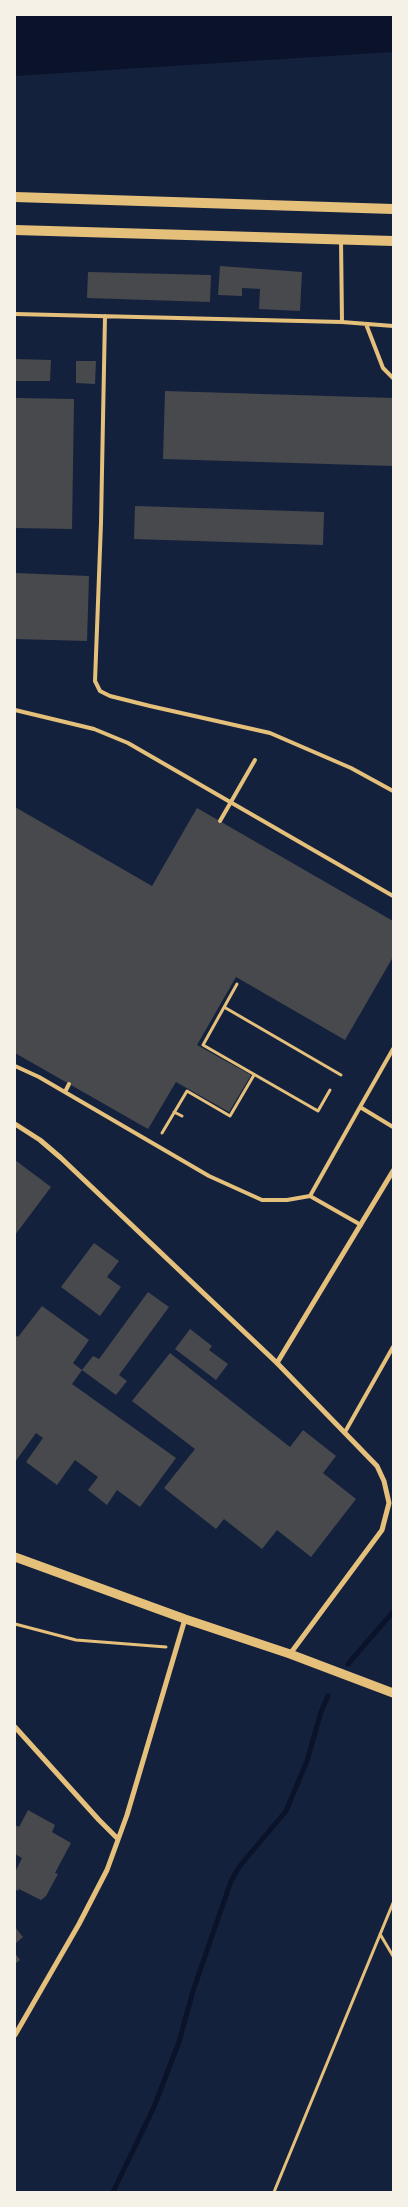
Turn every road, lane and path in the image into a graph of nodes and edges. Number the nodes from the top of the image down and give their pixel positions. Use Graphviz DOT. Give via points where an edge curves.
graph roads {
  1 [pos="15,197"];
  2 [pos="393,208"];
  3 [pos="15,230"];
  4 [pos="341,240"];
  5 [pos="393,241"];
  6 [pos="15,314"];
  7 [pos="105,316"];
  8 [pos="342,322"];
  9 [pos="366,324"];
  10 [pos="393,326"];
  11 [pos="393,378"];
  12 [pos="15,710"];
  13 [pos="255,760"];
  14 [pos="393,791"];
  15 [pos="231,802"];
  16 [pos="220,821"];
  17 [pos="393,896"];
  18 [pos="237,984"];
  19 [pos="224,1007"];
  20 [pos="393,1049"];
  21 [pos="15,1066"];
  22 [pos="254,1075"];
  23 [pos="341,1075"];
  24 [pos="69,1084"];
  25 [pos="330,1090"];
  26 [pos="65,1092"];
  27 [pos="241,1097"];
  28 [pos="247,1100"];
  29 [pos="360,1107"];
  30 [pos="174,1112"];
  31 [pos="182,1116"];
  32 [pos="15,1124"];
  33 [pos="393,1127"];
  34 [pos="162,1133"];
  35 [pos="393,1171"];
  36 [pos="310,1196"];
  37 [pos="360,1225"];
  38 [pos="393,1348"];
  39 [pos="277,1363"];
  40 [pos="344,1432"];
  41 [pos="15,1557"];
  42 [pos="185,1620"];
  43 [pos="15,1624"];
  44 [pos="176,1648"];
  45 [pos="290,1654"];
  46 [pos="393,1692"];
  47 [pos="15,1727"];
  48 [pos="118,1839"];
  49 [pos="393,1903"];
  50 [pos="380,1934"];
  51 [pos="393,1956"];
  52 [pos="15,2035"];
  53 [pos="274,2192"];
  1 -- 2 [label="main road"];
  3 -- 4 [label="main road"];
  4 -- 5 [label="main road"];
  4 -- 8 [label="lane"];
  6 -- 7 [label="lane"];
  7 -- 8 [label="lane"];
  7 -- 14 [label="lane" via="95,681 100,691 142,704 270,733 351,768"];
  8 -- 9 [label="lane"];
  9 -- 10 [label="lane"];
  9 -- 11 [label="lane" via="383,368"];
  12 -- 15 [label="lane" via="116,737"];
  13 -- 15 [label="lane"];
  15 -- 16 [label="lane"];
  15 -- 17 [label="lane"];
  18 -- 19 [label="path"];
  19 -- 22 [label="path" via="203,1045"];
  19 -- 23 [label="path"];
  20 -- 29 [label="lane"];
  21 -- 26 [label="lane"];
  22 -- 25 [label="path" via="318,1111"];
  22 -- 27 [label="path"];
  24 -- 26 [label="lane"];
  26 -- 36 [label="lane" via="209,1176 256,1199 280,1201"];
  27 -- 28 [label="path"];
  27 -- 30 [label="path" via="230,1116 187,1091"];
  29 -- 33 [label="lane"];
  29 -- 36 [label="lane"];
  30 -- 31 [label="path"];
  30 -- 34 [label="path"];
  32 -- 39 [label="street" via="62,1158"];
  35 -- 37 [label="street"];
  36 -- 37 [label="lane"];
  37 -- 39 [label="street"];
  38 -- 40 [label="lane"];
  39 -- 40 [label="street"];
  40 -- 45 [label="street" via="377,1466 390,1503 388,1516 382,1530"];
  41 -- 42 [label="street"];
  42 -- 44 [label="street"];
  42 -- 45 [label="street"];
  43 -- 44 [label="path" via="76,1640"];
  44 -- 48 [label="street"];
  45 -- 46 [label="street"];
  47 -- 48 [label="street"];
  48 -- 52 [label="street" via="79,1924"];
  49 -- 50 [label="path"];
  50 -- 51 [label="path"];
  50 -- 53 [label="path"];
}
